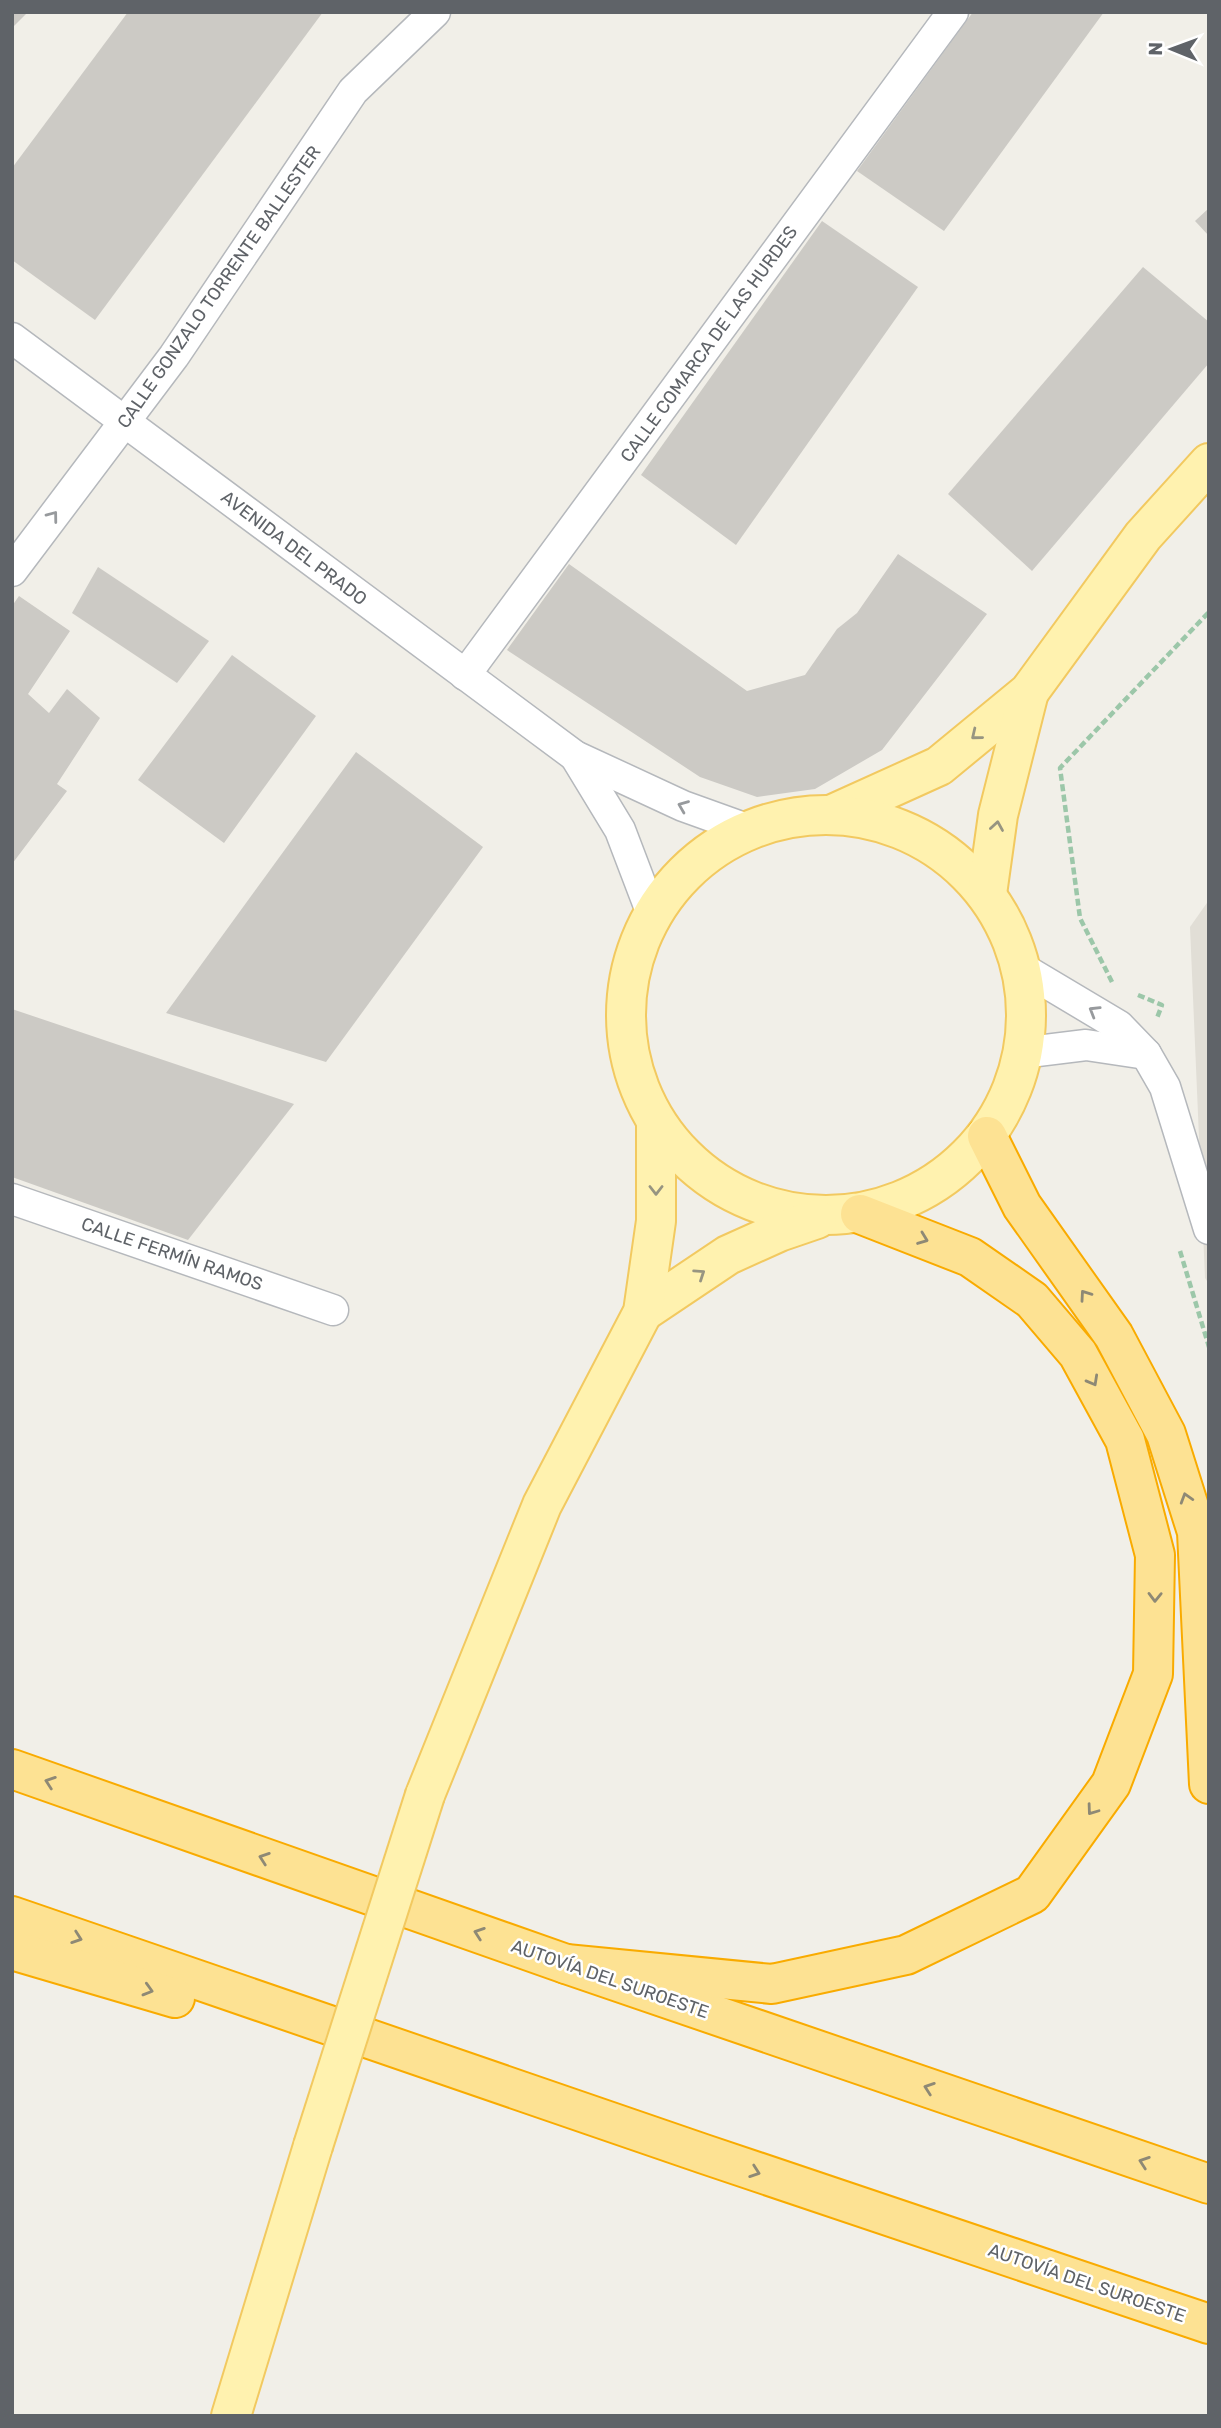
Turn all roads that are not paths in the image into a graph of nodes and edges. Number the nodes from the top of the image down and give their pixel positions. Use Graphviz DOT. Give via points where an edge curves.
graph roads {
  1 [pos="435,12"];
  2 [pos="953,12"];
  3 [pos="12,338"];
  4 [pos="127,422"];
  5 [pos="1209,463"];
  6 [pos="12,571"];
  7 [pos="465,675"];
  8 [pos="1029,692"];
  9 [pos="575,756"];
  10 [pos="833,814"];
  11 [pos="747,829"];
  12 [pos="987,894"];
  13 [pos="652,914"];
  14 [pos="1020,967"];
  15 [pos="1021,1054"];
  16 [pos="1146,1054"];
  17 [pos="656,1122"];
  18 [pos="987,1136"];
  19 [pos="12,1199"];
  20 [pos="860,1214"];
  21 [pos="817,1219"];
  22 [pos="1209,1230"];
  23 [pos="333,1310"];
  24 [pos="643,1312"];
  25 [pos="12,1769"];
  26 [pos="1209,1784"];
  27 [pos="12,1916"];
  28 [pos="12,1950"];
  29 [pos="566,1964"];
  30 [pos="704,2154"];
  31 [pos="1209,2184"];
  32 [pos="1209,2324"];
  33 [pos="231,2416"];
  1 -- 4 [label="street, CALLE GONZALO TORRENTE BALLESTER" via="353,91"];
  2 -- 7 [label="street, CALLE COMARCA DE LAS HURDES"];
  3 -- 4 [label="street, AVENIDA DEL PRADO"];
  6 -- 4 [label="street, CALLE GONZALO TORRENTE BALLESTER, one-way"];
  4 -- 7 [label="street, AVENIDA DEL PRADO"];
  5 -- 8 [label="main road" via="1143,537"];
  7 -- 9 [label="street, AVENIDA DEL PRADO"];
  8 -- 10 [label="main road, one-way" via="939,766"];
  12 -- 8 [label="main road, one-way" via="998,815"];
  11 -- 9 [label="street, AVENIDA DEL PRADO, one-way" via="683,806"];
  9 -- 13 [label="street, AVENIDA DEL PRADO" via="620,830"];
  10 -- 11 [label="main road" via="789,817"];
  10 -- 12 [label="main road" via="892,824 945,852"];
  11 -- 13 [label="main road" via="692,864"];
  12 -- 14 [label="main road"];
  13 -- 17 [label="main road" via="632,965 625,1019 634,1073"];
  14 -- 15 [label="main road" via="1027,1024"];
  16 -- 14 [label="street, one-way" via="1119,1026"];
  15 -- 16 [label="street" via="1086,1045"];
  15 -- 18 [label="main road" via="1015,1083"];
  16 -- 22 [label="street" via="1165,1087"];
  17 -- 21 [label="main road" via="694,1168 745,1199"];
  17 -- 24 [label="main road, one-way" via="656,1221"];
  18 -- 20 [label="main road" via="952,1173 908,1199"];
  26 -- 18 [label="highway, one-way" via="1197,1532 1166,1434 1114,1336 1022,1206"];
  19 -- 23 [label="street, CALLE FERMÍN RAMOS"];
  20 -- 21 [label="main road"];
  20 -- 29 [label="highway, one-way" via="970,1257 1032,1300 1078,1354 1125,1440 1155,1555 1153,1674 1111,1784 1032,1894 906,1955 772,1984"];
  24 -- 21 [label="main road, one-way" via="728,1255"];
  24 -- 33 [label="main road, bridge" via="542,1505 425,1795"];
  29 -- 25 [label="highway, AUTOVÍA DEL SUROESTE, one-way"];
  27 -- 30 [label="highway, AUTOVÍA DEL SUROESTE, one-way"];
  28 -- 30 [label="highway, one-way"];
  31 -- 29 [label="highway, AUTOVÍA DEL SUROESTE, one-way"];
  30 -- 32 [label="highway, AUTOVÍA DEL SUROESTE, one-way"];
}
